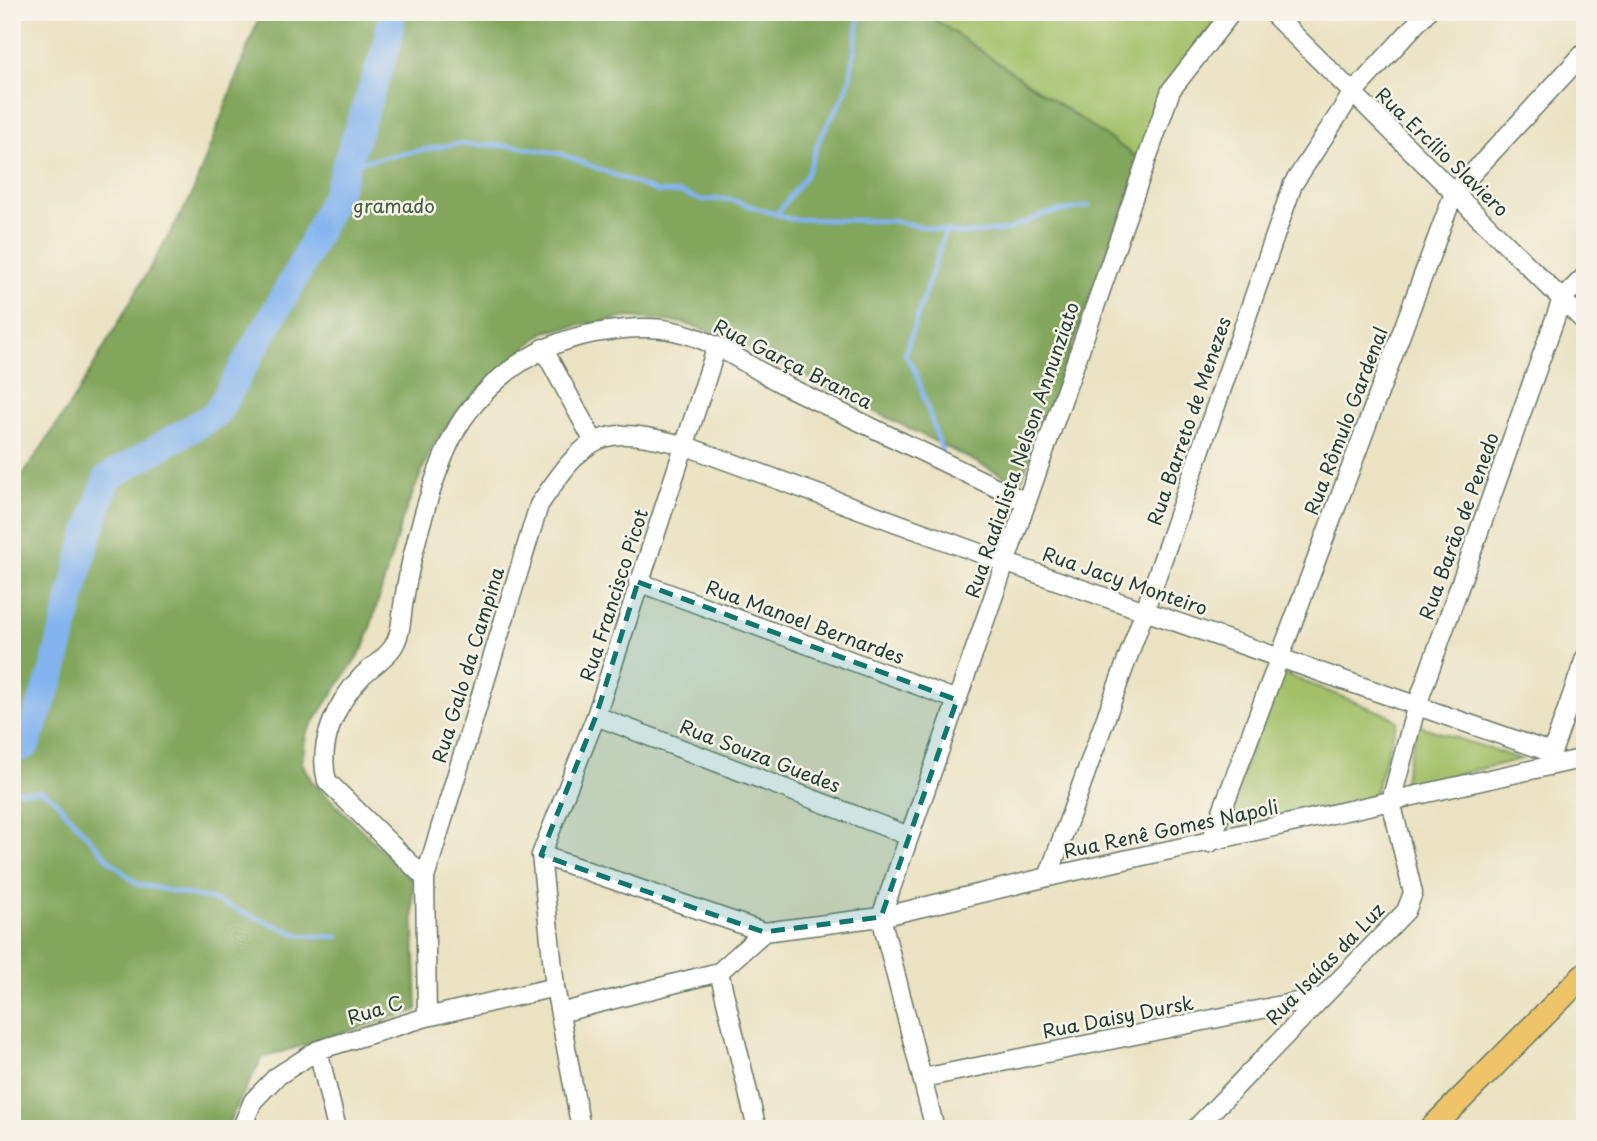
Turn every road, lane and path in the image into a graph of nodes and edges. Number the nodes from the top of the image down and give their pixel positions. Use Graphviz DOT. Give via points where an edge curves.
graph roads {
  1 [pos="1232,12"];
  2 [pos="1271,12"];
  3 [pos="1427,12"];
  4 [pos="1585,52"];
  5 [pos="1352,94"];
  6 [pos="1454,193"];
  7 [pos="1585,276"];
  8 [pos="1562,299"];
  9 [pos="1585,322"];
  10 [pos="718,346"];
  11 [pos="543,348"];
  12 [pos="593,440"];
  13 [pos="687,446"];
  14 [pos="1026,502"];
  15 [pos="1004,562"];
  16 [pos="638,582"];
  17 [pos="1146,610"];
  18 [pos="1279,658"];
  19 [pos="1585,658"];
  20 [pos="957,700"];
  21 [pos="1416,708"];
  22 [pos="596,716"];
  23 [pos="1585,758"];
  24 [pos="1549,759"];
  25 [pos="1391,801"];
  26 [pos="909,835"];
  27 [pos="1210,843"];
  28 [pos="541,855"];
  29 [pos="1048,877"];
  30 [pos="425,878"];
  31 [pos="881,917"];
  32 [pos="764,932"];
  33 [pos="719,972"];
  34 [pos="1585,974"];
  35 [pos="555,987"];
  36 [pos="1321,997"];
  37 [pos="560,1013"];
  38 [pos="427,1017"];
  39 [pos="318,1050"];
  40 [pos="923,1078"];
  41 [pos="240,1128"];
  42 [pos="337,1129"];
  43 [pos="581,1129"];
  44 [pos="757,1129"];
  45 [pos="934,1129"];
  46 [pos="1195,1129"];
  47 [pos="1432,1129"];
  1 -- 14 [label="street, Rua Radialista Nelson Annunziato" via="1171,90"];
  2 -- 5 [label="street, Rua Ercílio Slaviero"];
  3 -- 5 [label="street, Rua Barreto de Menezes"];
  4 -- 6 [label="street, Rua Rômulo Gardenal"];
  5 -- 6 [label="street, Rua Ercílio Slaviero"];
  5 -- 17 [label="street, Rua Barreto de Menezes" via="1293,184"];
  6 -- 8 [label="street, Rua Ercílio Slaviero"];
  6 -- 18 [label="street, Rua Rômulo Gardenal"];
  7 -- 8 [label="street, Rua Barão de Penedo"];
  8 -- 9 [label="street, Rua Ercílio Slaviero"];
  8 -- 21 [label="street, Rua Barão de Penedo"];
  10 -- 11 [label="street, Rua Garça Branca" via="674,331 624,328 564,338"];
  10 -- 13 [label="street, Rua Francisco Picot"];
  10 -- 14 [label="street, Rua Garça Branca" via="784,385"];
  11 -- 12 [label="street"];
  11 -- 30 [label="street, Rua Garça Branca" via="524,359 467,412 409,563 395,645 360,678 342,703 325,741 327,781"];
  12 -- 13 [label="street" via="640,434"];
  12 -- 30 [label="street, Rua Galo da Campina" via="567,464 539,505"];
  13 -- 15 [label="street, Rua Jacy Monteiro"];
  13 -- 16 [label="street, Rua Francisco Picot"];
  14 -- 15 [label="street, Rua Radialista Nelson Annunziato"];
  15 -- 17 [label="street, Rua Jacy Monteiro"];
  15 -- 20 [label="street, Rua Radialista Nelson Annunziato"];
  16 -- 20 [label="street, Rua Manoel Bernardes"];
  16 -- 22 [label="street, Rua Francisco Picot"];
  17 -- 18 [label="street, Rua Jacy Monteiro"];
  17 -- 29 [label="street, Rua Barreto de Menezes"];
  18 -- 21 [label="street, Rua Jacy Monteiro"];
  18 -- 27 [label="street, Rua Rômulo Gardenal"];
  19 -- 24 [label="street"];
  20 -- 26 [label="street, Rua Radialista Nelson Annunziato"];
  21 -- 24 [label="street, Rua Jacy Monteiro"];
  21 -- 25 [label="street, Rua Barão de Penedo"];
  22 -- 26 [label="street, Rua Souza Guedes"];
  22 -- 28 [label="street, Rua Francisco Picot"];
  23 -- 24 [label="street, Rua Renê Gomes Napoli"];
  24 -- 25 [label="street, Rua Renê Gomes Napoli"];
  25 -- 27 [label="street, Rua Renê Gomes Napoli"];
  25 -- 36 [label="street, Rua Isaías da Luz" via="1412,893 1406,911"];
  26 -- 31 [label="street, Rua Radialista Nelson Annunziato"];
  27 -- 29 [label="street, Rua Renê Gomes Napoli"];
  28 -- 32 [label="street, Rua Renê Gomes Napoli"];
  28 -- 35 [label="street"];
  29 -- 31 [label="street, Rua Renê Gomes Napoli"];
  30 -- 38 [label="street, Rua Galo da Campina"];
  31 -- 32 [label="street, Rua Renê Gomes Napoli"];
  31 -- 40 [label="street"];
  32 -- 33 [label="street"];
  33 -- 37 [label="street"];
  33 -- 44 [label="street"];
  34 -- 47 [label="main road"];
  35 -- 37 [label="street"];
  35 -- 38 [label="street, Rua C"];
  36 -- 40 [label="street, Rua Daisy Dursk"];
  36 -- 46 [label="street, Rua Isaías da Luz"];
  37 -- 43 [label="street"];
  38 -- 39 [label="street, Rua C"];
  39 -- 41 [label="street, Rua C" via="276,1077 253,1101"];
  39 -- 42 [label="street"];
  40 -- 45 [label="street"];
}
